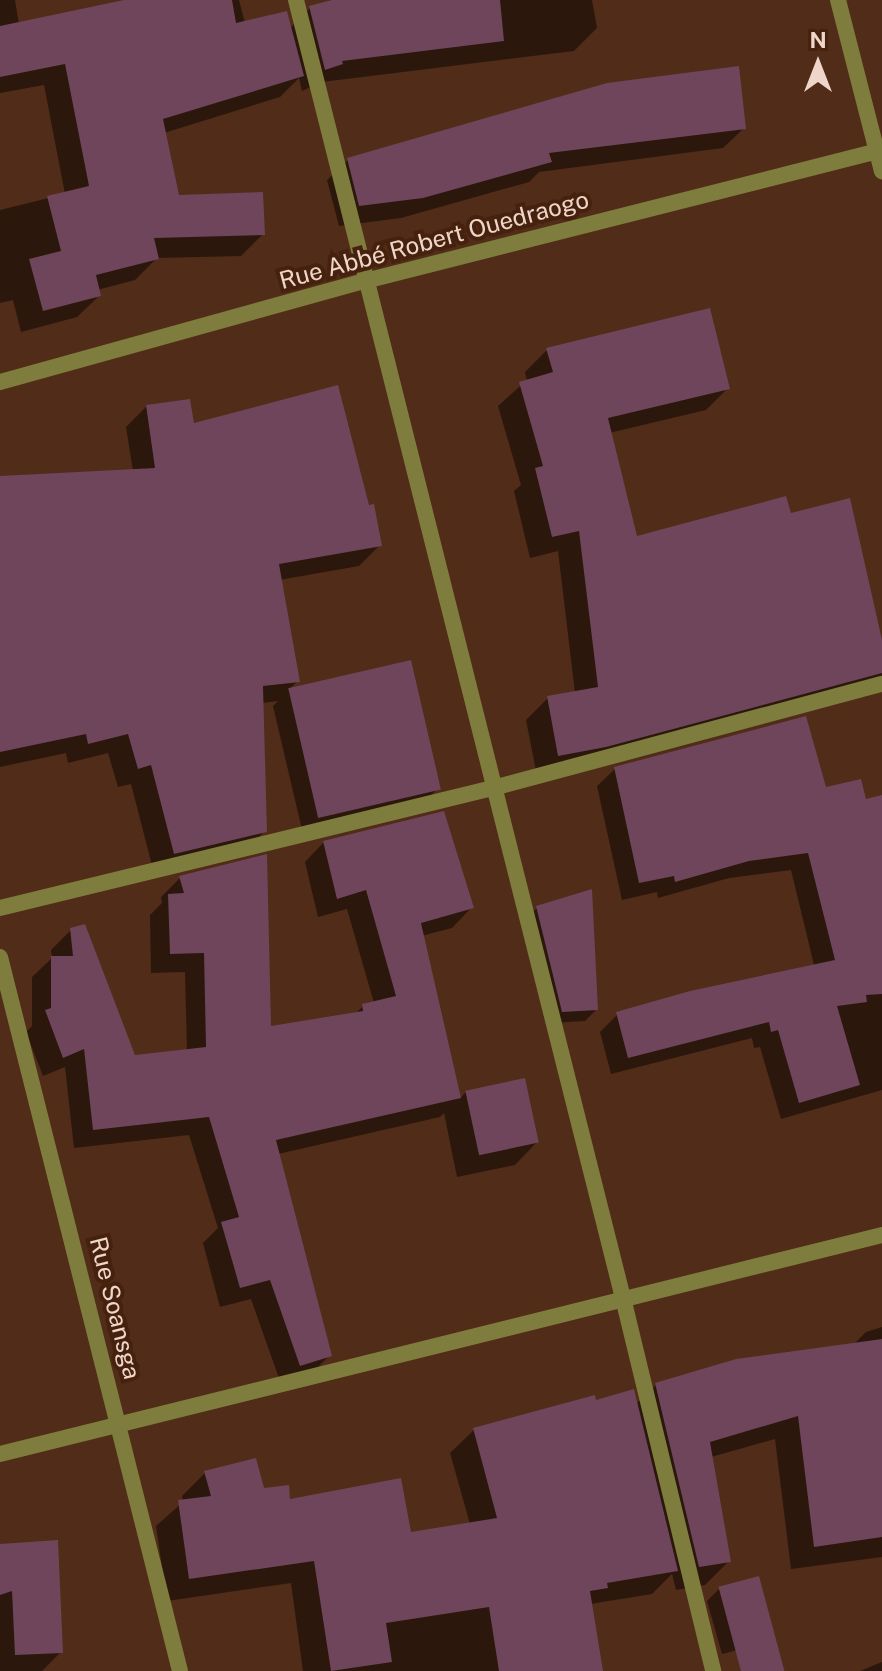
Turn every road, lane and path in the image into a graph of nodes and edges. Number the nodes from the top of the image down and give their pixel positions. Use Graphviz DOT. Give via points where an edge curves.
graph roads {
  1 [pos="296,0"];
  2 [pos="838,0"];
  3 [pos="880,150"];
  4 [pos="882,171"];
  5 [pos="369,280"];
  6 [pos="0,382"];
  7 [pos="882,684"];
  8 [pos="493,788"];
  9 [pos="0,908"];
  10 [pos="0,957"];
  11 [pos="882,1235"];
  12 [pos="623,1298"];
  13 [pos="120,1425"];
  14 [pos="0,1454"];
  15 [pos="180,1671"];
  16 [pos="713,1671"];
  1 -- 5 [label="street"];
  2 -- 3 [label="street"];
  3 -- 4 [label="street"];
  3 -- 5 [label="street, Rue Abbé Robert Ouedraogo"];
  5 -- 6 [label="street, Rue Abbé Robert Ouedraogo"];
  5 -- 8 [label="street"];
  7 -- 8 [label="street"];
  8 -- 9 [label="street"];
  8 -- 12 [label="street"];
  10 -- 13 [label="street, Rue Soansga"];
  11 -- 12 [label="street"];
  12 -- 13 [label="street"];
  12 -- 16 [label="street"];
  13 -- 14 [label="street"];
  13 -- 15 [label="street, Rue Soansga"];
}
